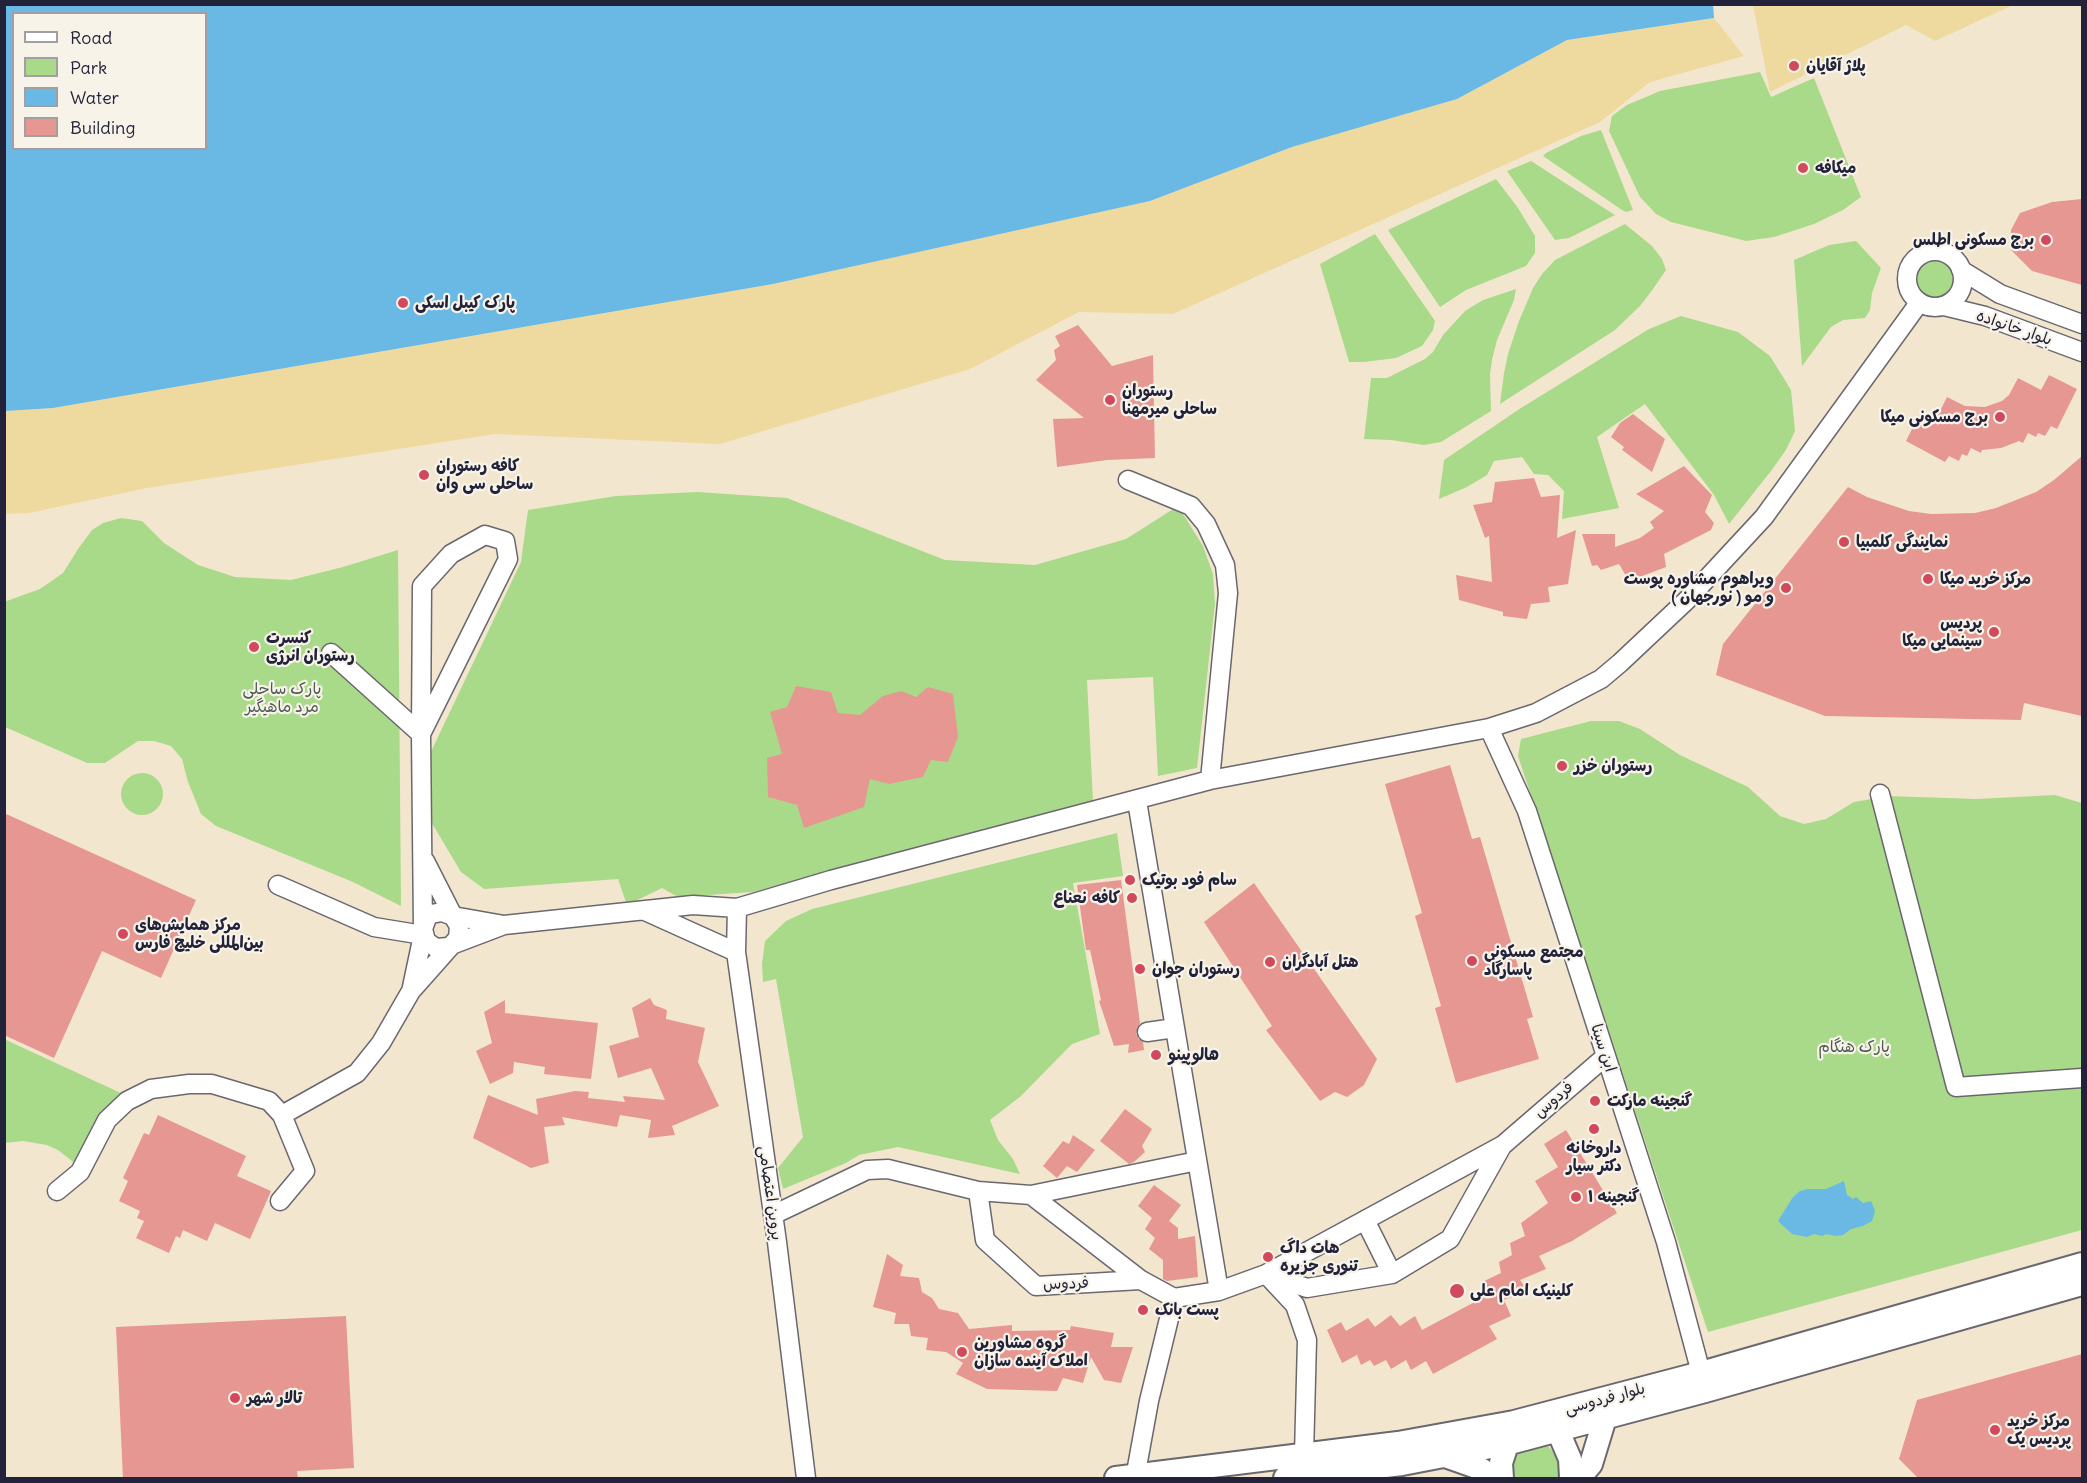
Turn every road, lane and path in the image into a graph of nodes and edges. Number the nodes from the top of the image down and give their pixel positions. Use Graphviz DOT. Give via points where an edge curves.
graph roads {
  1 [pos="1961,270"];
  2 [pos="1919,303"];
  3 [pos="1944,306"];
  4 [pos="2082,324"];
  5 [pos="2082,352"];
  6 [pos="1128,480"];
  7 [pos="331,653"];
  8 [pos="1489,728"];
  9 [pos="420,734"];
  10 [pos="1210,780"];
  11 [pos="1880,794"];
  12 [pos="1137,801"];
  13 [pos="423,856"];
  14 [pos="278,885"];
  15 [pos="737,908"];
  16 [pos="643,910"];
  17 [pos="453,916"];
  18 [pos="504,925"];
  19 [pos="423,932"];
  20 [pos="451,945"];
  21 [pos="736,952"];
  22 [pos="411,991"];
  23 [pos="1175,1028"];
  24 [pos="1148,1032"];
  25 [pos="1606,1056"];
  26 [pos="2082,1078"];
  27 [pos="282,1115"];
  28 [pos="1503,1145"];
  29 [pos="1197,1161"];
  30 [pos="57,1191"];
  31 [pos="978,1191"];
  32 [pos="1030,1195"];
  33 [pos="280,1201"];
  34 [pos="773,1215"];
  35 [pos="1365,1220"];
  36 [pos="2082,1264"];
  37 [pos="1266,1274"];
  38 [pos="1392,1274"];
  39 [pos="1142,1280"];
  40 [pos="2082,1284"];
  41 [pos="1219,1290"];
  42 [pos="1174,1298"];
  43 [pos="1703,1382"];
  44 [pos="1538,1417"];
  45 [pos="1605,1418"];
  46 [pos="1514,1422"];
  47 [pos="1558,1431"];
  48 [pos="1506,1444"];
  49 [pos="1304,1455"];
  50 [pos="1445,1456"];
  51 [pos="1129,1478"];
  52 [pos="806,1479"];
  53 [pos="1285,1479"];
  54 [pos="1494,1479"];
  55 [pos="1502,1479"];
  56 [pos="1571,1479"];
  57 [pos="1579,1479"];
  1 -- 2 [label="street" via="1954,259 1938,251 1914,260 1907,285"];
  1 -- 3 [label="street" via="1958,295"];
  1 -- 4 [label="street, بلوار خانواده" via="2000,294"];
  2 -- 3 [label="street"];
  2 -- 8 [label="street" via="1764,517 1687,600 1601,679 1536,713"];
  3 -- 5 [label="street, بلوار خانواده" via="1985,316"];
  6 -- 10 [label="street" via="1191,506 1206,524 1225,565 1228,593"];
  7 -- 9 [label="street"];
  8 -- 10 [label="street"];
  8 -- 25 [label="street, ابن سینا" via="1527,811"];
  9 -- 9 [label="street" via="508,559 505,541 485,535 451,554 422,586"];
  9 -- 13 [label="street"];
  10 -- 12 [label="street"];
  11 -- 26 [label="street" via="1956,1087"];
  12 -- 15 [label="street"];
  12 -- 23 [label="street"];
  13 -- 17 [label="street"];
  13 -- 19 [label="street"];
  14 -- 19 [label="street" via="374,927"];
  15 -- 16 [label="street" via="693,905"];
  15 -- 21 [label="street, پروین اعتصامی"];
  16 -- 18 [label="street"];
  16 -- 21 [label="street"];
  17 -- 18 [label="street"];
  17 -- 19 [label="street" via="437,912 427,918"];
  17 -- 20 [label="street" via="459,932"];
  18 -- 20 [label="street"];
  19 -- 20 [label="street" via="426,941 436,948"];
  19 -- 22 [label="street"];
  20 -- 22 [label="street"];
  21 -- 34 [label="street, پروین اعتصامی"];
  22 -- 27 [label="street" via="381,1043 357,1073"];
  23 -- 24 [label="street"];
  23 -- 29 [label="street"];
  25 -- 28 [label="street, فردوس"];
  25 -- 43 [label="street, ابن سینا" via="1666,1242"];
  27 -- 30 [label="street" via="269,1101 212,1084 151,1089 127,1101 107,1120 80,1172"];
  27 -- 33 [label="street" via="305,1171"];
  28 -- 35 [label="street, فردوس"];
  28 -- 38 [label="street, فردوس" via="1450,1239"];
  29 -- 32 [label="street"];
  29 -- 41 [label="street"];
  31 -- 32 [label="street"];
  31 -- 34 [label="street" via="888,1169 867,1170"];
  31 -- 39 [label="street, فردوس" via="985,1240 1036,1286"];
  32 -- 39 [label="street"];
  34 -- 52 [label="street, پروین اعتصامی"];
  35 -- 37 [label="street, فردوس"];
  35 -- 38 [label="street"];
  36 -- 43 [label="main road, بلوار فردوسی"];
  37 -- 38 [label="street, فردوس" via="1307,1288"];
  37 -- 41 [label="street, فردوس"];
  37 -- 49 [label="street" via="1295,1305 1307,1340"];
  39 -- 42 [label="street"];
  40 -- 43 [label="main road, بلوار فردوسی"];
  41 -- 42 [label="street, فردوس"];
  42 -- 51 [label="street"];
  43 -- 44 [label="main road, بلوار فردوسی"];
  43 -- 45 [label="main road, بلوار فردوسی"];
  44 -- 46 [label="main road, بلوار فردوسی"];
  44 -- 47 [label="main road"];
  45 -- 47 [label="main road, بلوار فردوسی"];
  45 -- 57 [label="main road" via="1591,1464"];
  46 -- 48 [label="main road"];
  46 -- 49 [label="main road, بلوار فردوسی"];
  47 -- 48 [label="main road, بلوار فردوسی"];
  47 -- 56 [label="main road" via="1570,1460"];
  48 -- 50 [label="main road, بلوار فردوسی"];
  48 -- 55 [label="main road"];
  49 -- 51 [label="main road, بلوار فردوسی"];
  50 -- 53 [label="main road, بلوار فردوسی"];
  50 -- 54 [label="main road" via="1479,1468"];
}
